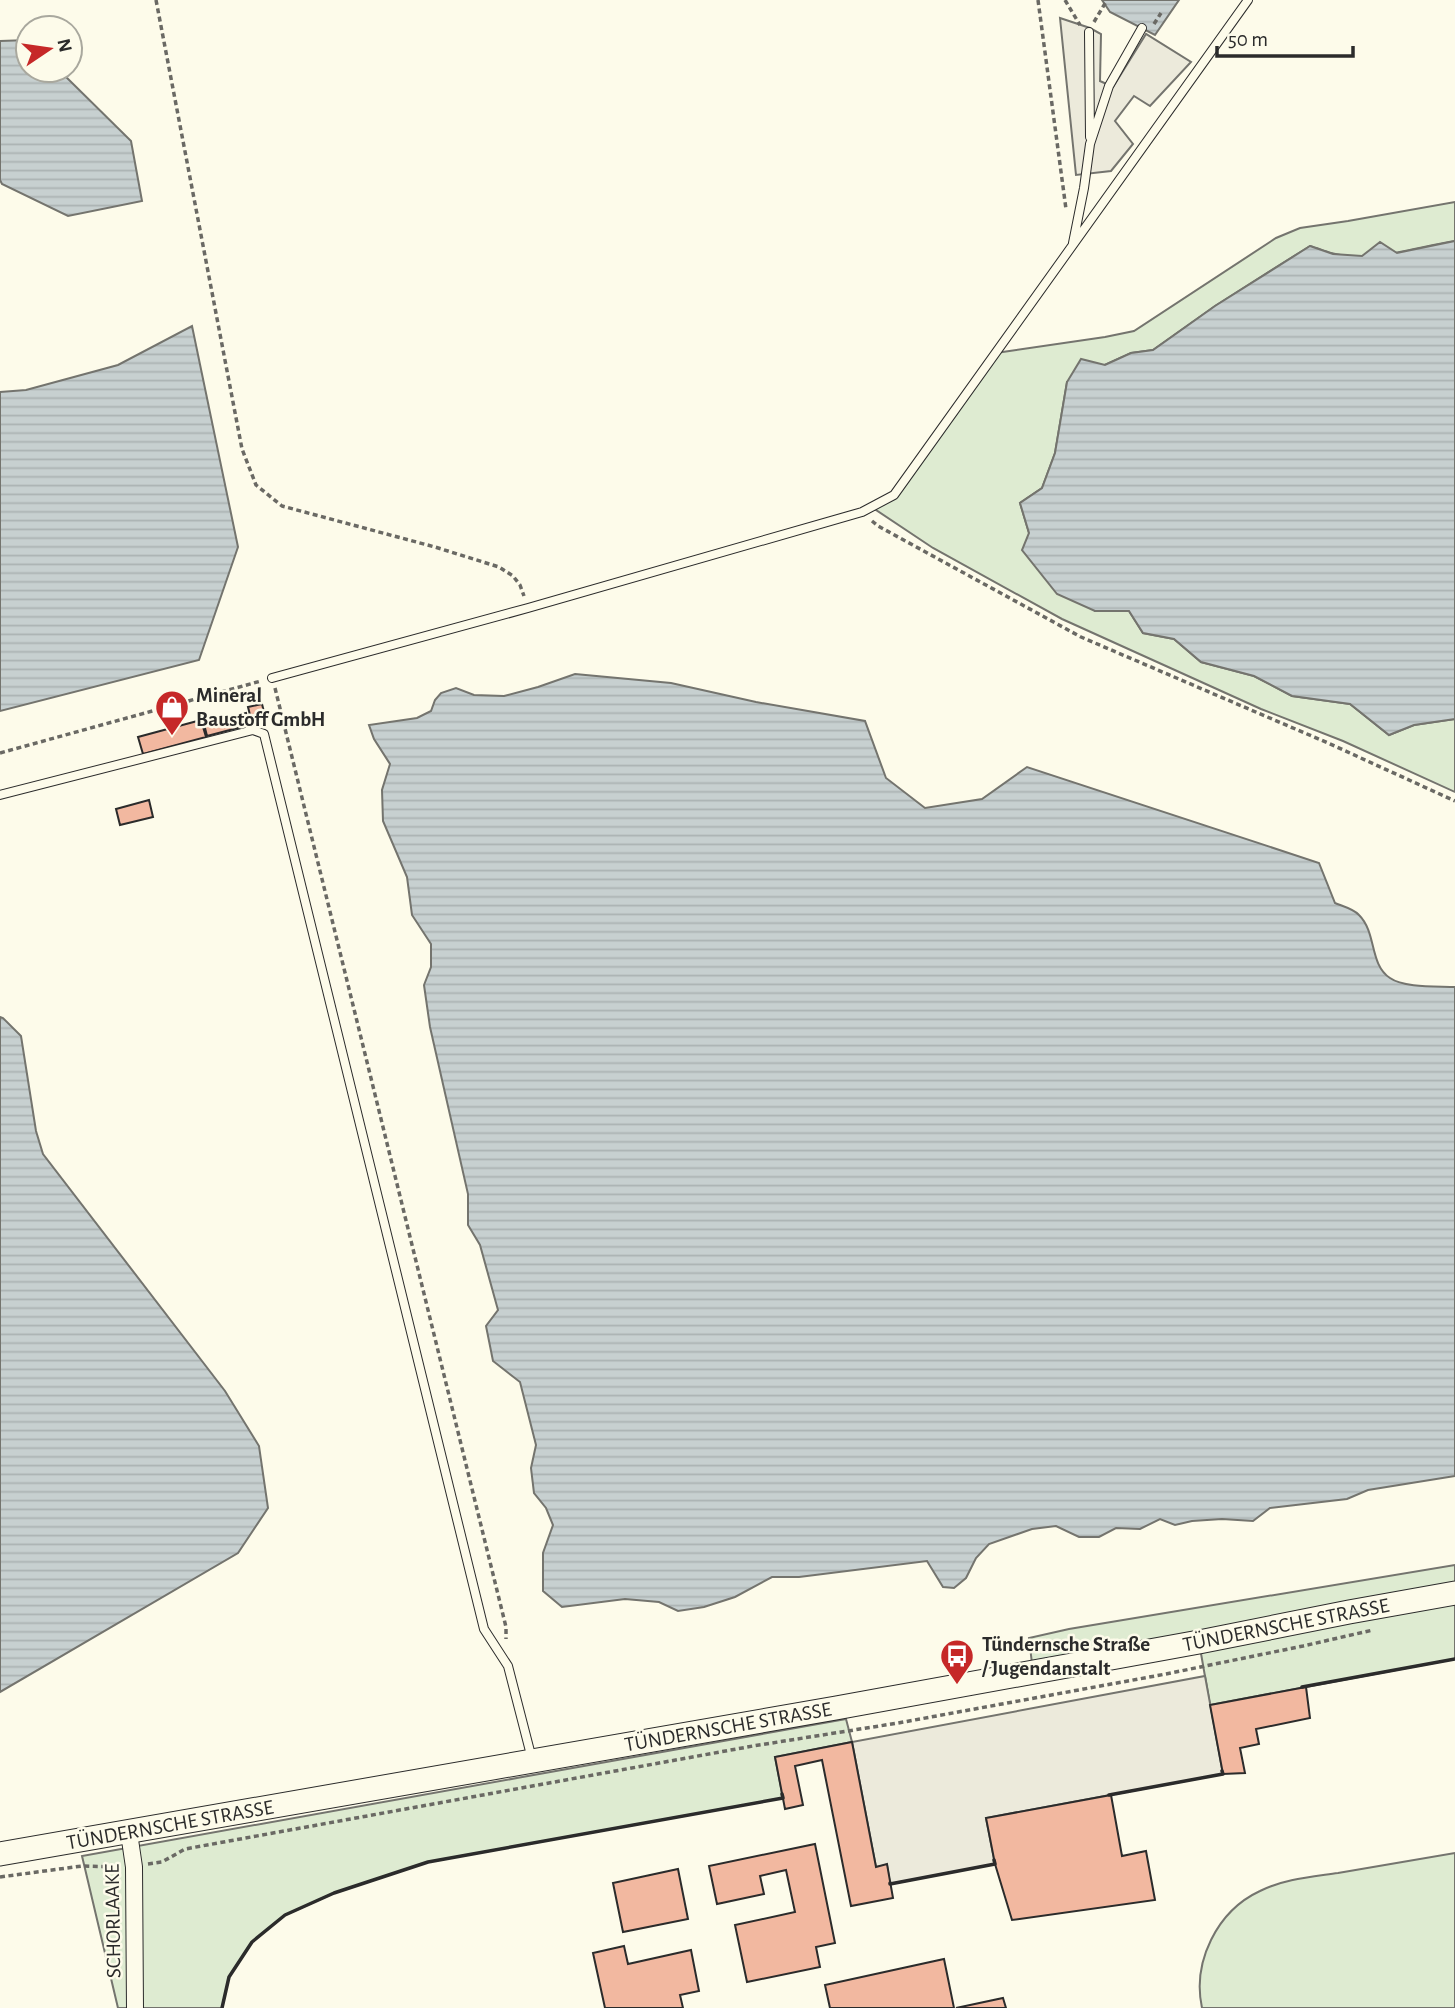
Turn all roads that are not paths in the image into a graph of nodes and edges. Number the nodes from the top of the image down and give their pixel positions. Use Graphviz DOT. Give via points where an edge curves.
graph roads {
  1 [pos="1248,0"];
  2 [pos="1142,28"];
  3 [pos="1088,32"];
  4 [pos="1090,144"];
  5 [pos="1072,248"];
  6 [pos="272,678"];
  7 [pos="0,795"];
  8 [pos="1455,1593"];
  9 [pos="532,1761"];
  10 [pos="129,1833"];
  11 [pos="0,1854"];
  12 [pos="135,2008"];
  1 -- 5 [label="lane"];
  2 -- 4 [label="lane" via="1109,86"];
  3 -- 4 [label="lane"];
  4 -- 5 [label="lane"];
  5 -- 6 [label="lane" via="894,495 862,512"];
  7 -- 9 [label="lane" via="253,730 264,734 484,1629 508,1666"];
  8 -- 9 [label="street, TÜNDERNSCHE STRASSE"];
  9 -- 10 [label="street, TÜNDERNSCHE STRASSE"];
  10 -- 11 [label="street, TÜNDERNSCHE STRASSE"];
  10 -- 12 [label="street, SCHORLAAKE" via="134,1867"];
}
